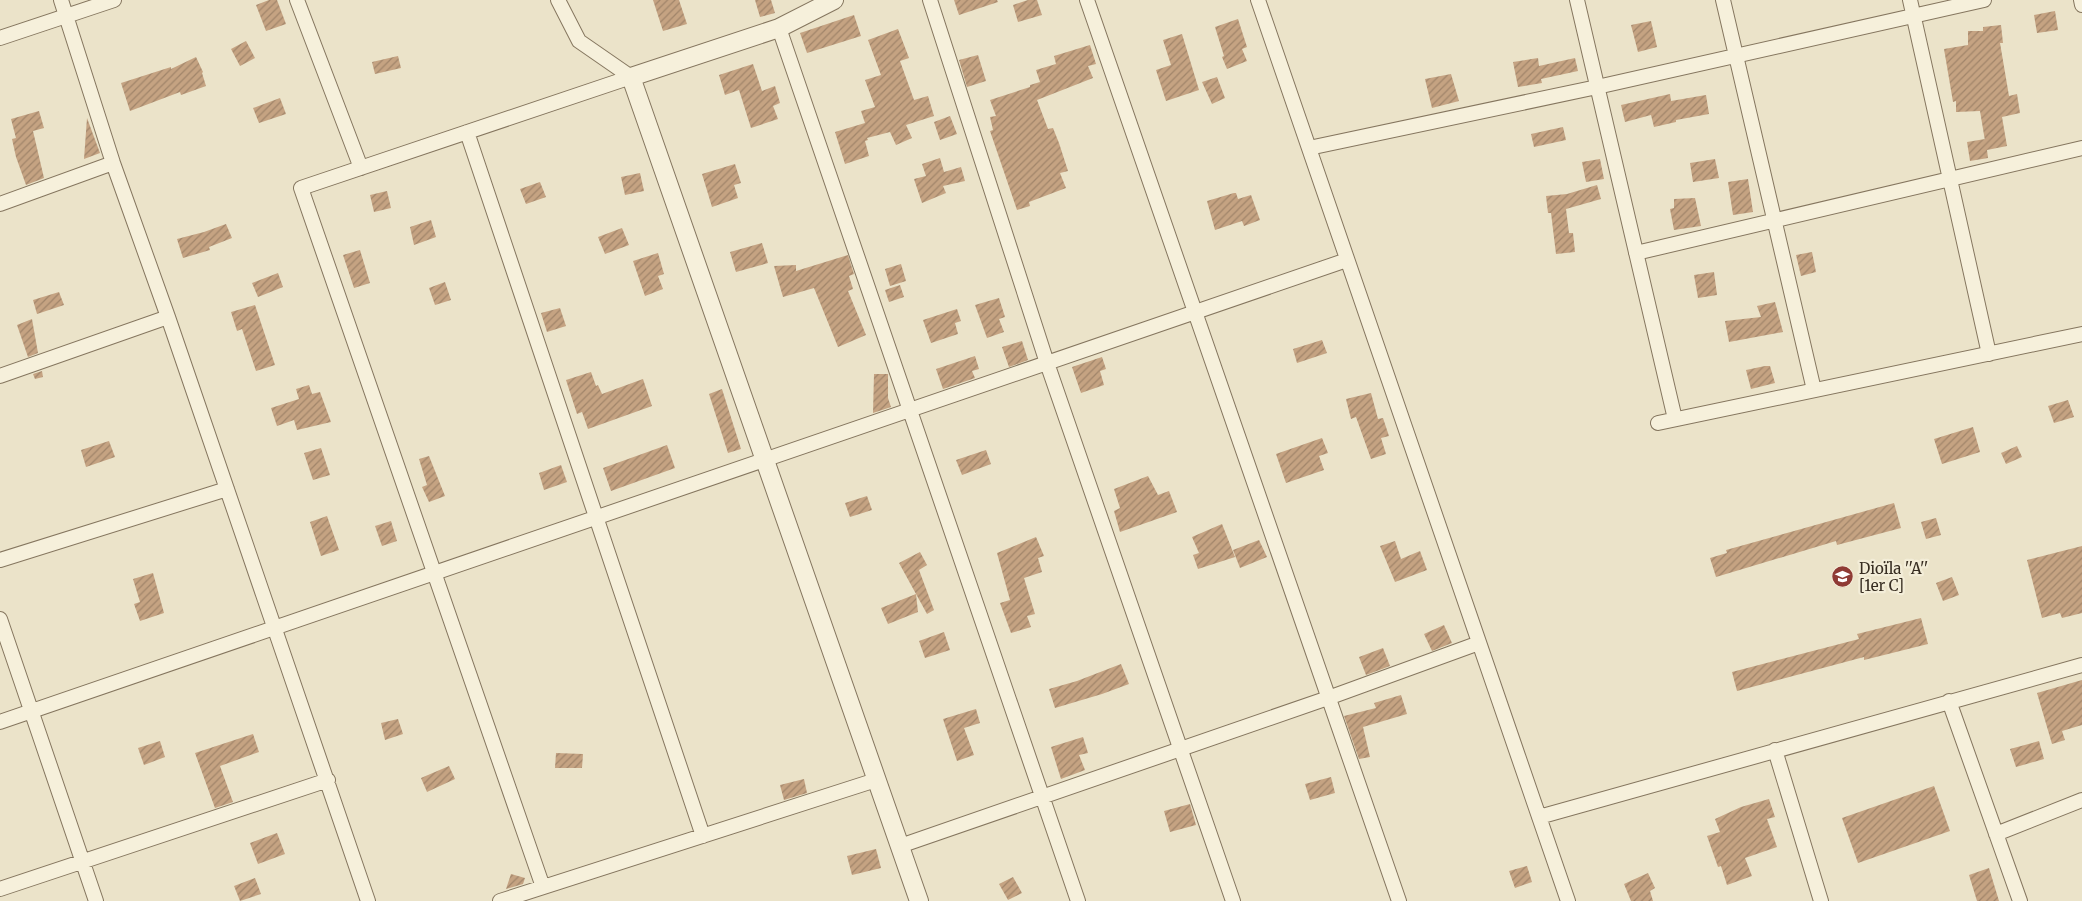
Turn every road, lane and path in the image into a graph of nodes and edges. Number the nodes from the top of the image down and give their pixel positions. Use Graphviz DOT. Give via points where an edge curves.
graph roads {
  1 [pos="61,0"];
  2 [pos="114,0"];
  3 [pos="297,0"];
  4 [pos="558,0"];
  5 [pos="834,0"];
  6 [pos="930,0"];
  7 [pos="1087,0"];
  8 [pos="1258,0"];
  9 [pos="1577,0"];
  10 [pos="1723,0"];
  11 [pos="1910,0"];
  12 [pos="1984,0"];
  13 [pos="2081,0"];
  14 [pos="2082,5"];
  15 [pos="67,16"];
  16 [pos="1914,16"];
  17 [pos="779,28"];
  18 [pos="0,38"];
  19 [pos="1736,56"];
  20 [pos="631,77"];
  21 [pos="1597,87"];
  22 [pos="466,132"];
  23 [pos="1309,148"];
  24 [pos="2082,148"];
  25 [pos="113,164"];
  26 [pos="361,168"];
  27 [pos="1950,179"];
  28 [pos="0,204"];
  29 [pos="1775,221"];
  30 [pos="1636,253"];
  31 [pos="1347,260"];
  32 [pos="1196,312"];
  33 [pos="168,317"];
  34 [pos="2082,334"];
  35 [pos="1989,354"];
  36 [pos="1048,363"];
  37 [pos="0,376"];
  38 [pos="1814,390"];
  39 [pos="910,410"];
  40 [pos="1675,419"];
  41 [pos="1658,423"];
  42 [pos="765,460"];
  43 [pos="227,488"];
  44 [pos="596,518"];
  45 [pos="0,560"];
  46 [pos="435,573"];
  47 [pos="0,619"];
  48 [pos="275,628"];
  49 [pos="1479,643"];
  50 [pos="2082,665"];
  51 [pos="1328,698"];
  52 [pos="1949,701"];
  53 [pos="32,712"];
  54 [pos="0,722"];
  55 [pos="1180,749"];
  56 [pos="1775,750"];
  57 [pos="328,780"];
  58 [pos="876,780"];
  59 [pos="1042,797"];
  60 [pos="2082,800"];
  61 [pos="1539,817"];
  62 [pos="1996,834"];
  63 [pos="702,836"];
  64 [pos="900,846"];
  65 [pos="83,861"];
  66 [pos="543,887"];
  67 [pos="0,889"];
  68 [pos="96,901"];
  69 [pos="368,901"];
  70 [pos="500,901"];
  71 [pos="919,901"];
  72 [pos="1078,901"];
  73 [pos="1233,901"];
  74 [pos="1399,901"];
  75 [pos="1568,901"];
  76 [pos="1821,901"];
  77 [pos="2020,901"];
  1 -- 15 [label="street"];
  2 -- 15 [label="street"];
  3 -- 26 [label="street"];
  4 -- 20 [label="street" via="579,41"];
  5 -- 17 [label="street"];
  6 -- 36 [label="street"];
  7 -- 32 [label="street"];
  8 -- 23 [label="street"];
  9 -- 21 [label="street"];
  10 -- 19 [label="street"];
  11 -- 16 [label="street"];
  12 -- 16 [label="street"];
  13 -- 14 [label="street"];
  15 -- 18 [label="street"];
  15 -- 25 [label="street"];
  16 -- 19 [label="street"];
  16 -- 27 [label="street"];
  17 -- 20 [label="street"];
  17 -- 39 [label="street"];
  19 -- 21 [label="street"];
  19 -- 29 [label="street"];
  20 -- 22 [label="street"];
  20 -- 42 [label="street"];
  21 -- 23 [label="street"];
  21 -- 30 [label="street"];
  22 -- 26 [label="street"];
  22 -- 44 [label="street"];
  23 -- 31 [label="street"];
  24 -- 27 [label="street"];
  25 -- 28 [label="street"];
  25 -- 33 [label="street"];
  26 -- 46 [label="street" via="301,188"];
  27 -- 29 [label="street"];
  27 -- 35 [label="street"];
  29 -- 30 [label="street"];
  29 -- 38 [label="street"];
  30 -- 40 [label="street"];
  31 -- 32 [label="street"];
  31 -- 49 [label="street"];
  32 -- 36 [label="street"];
  32 -- 51 [label="street"];
  33 -- 37 [label="street"];
  33 -- 43 [label="street"];
  34 -- 35 [label="street"];
  35 -- 38 [label="street"];
  36 -- 39 [label="street"];
  36 -- 55 [label="street"];
  38 -- 40 [label="street"];
  39 -- 42 [label="street"];
  39 -- 59 [label="street"];
  40 -- 41 [label="street"];
  42 -- 44 [label="street"];
  42 -- 58 [label="street"];
  43 -- 45 [label="street"];
  43 -- 48 [label="street"];
  44 -- 46 [label="street"];
  44 -- 63 [label="street"];
  46 -- 48 [label="street"];
  46 -- 66 [label="street"];
  47 -- 53 [label="street"];
  48 -- 53 [label="street"];
  48 -- 57 [label="street"];
  49 -- 51 [label="street"];
  49 -- 61 [label="street"];
  50 -- 52 [label="street"];
  51 -- 55 [label="street"];
  51 -- 74 [label="street"];
  52 -- 56 [label="street"];
  52 -- 62 [label="street"];
  53 -- 54 [label="street"];
  53 -- 65 [label="street"];
  55 -- 59 [label="street"];
  55 -- 73 [label="street"];
  56 -- 61 [label="street"];
  56 -- 76 [label="street"];
  57 -- 65 [label="street"];
  57 -- 69 [label="street"];
  58 -- 63 [label="street"];
  58 -- 64 [label="street"];
  59 -- 64 [label="street"];
  59 -- 72 [label="street"];
  60 -- 62 [label="street"];
  61 -- 75 [label="street"];
  62 -- 77 [label="street"];
  63 -- 66 [label="street"];
  64 -- 71 [label="street"];
  65 -- 67 [label="street"];
  65 -- 68 [label="street"];
  66 -- 70 [label="street"];
}
